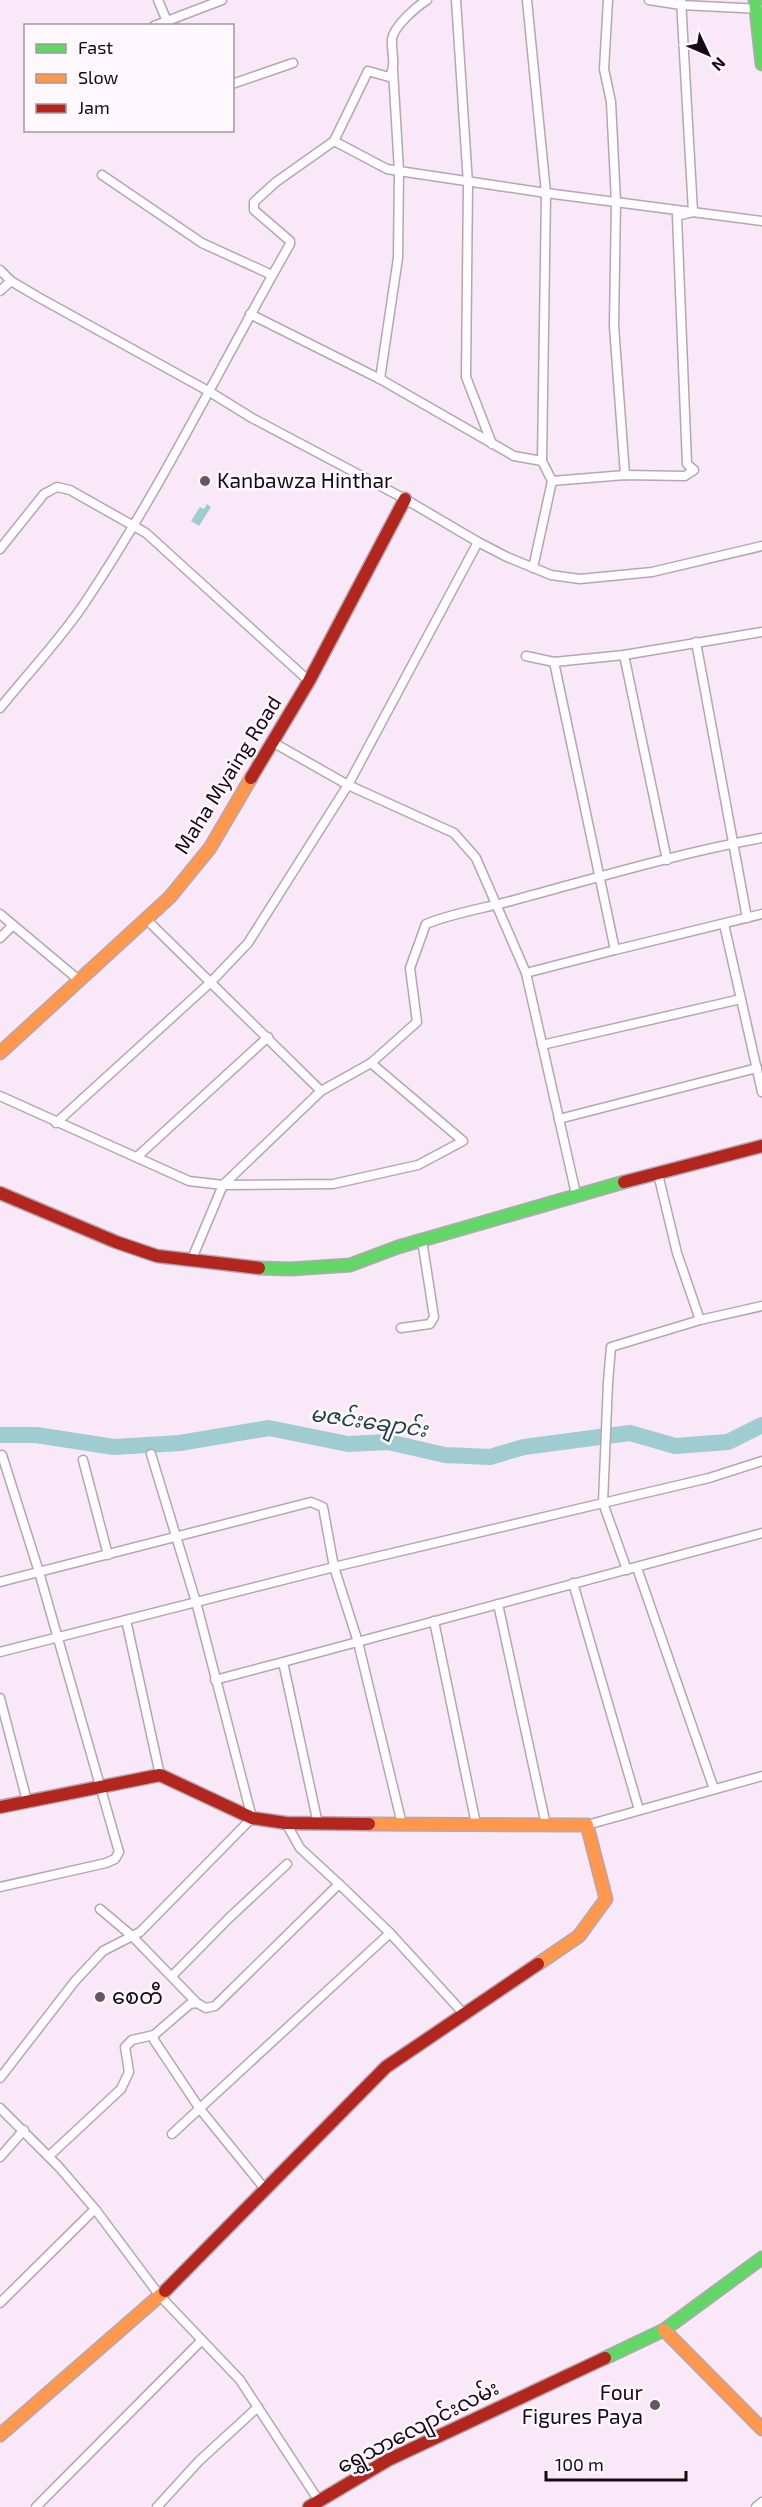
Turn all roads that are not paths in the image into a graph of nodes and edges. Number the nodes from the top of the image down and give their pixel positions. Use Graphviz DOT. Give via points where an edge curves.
graph roads {
  1 [pos="158,0"];
  2 [pos="222,0"];
  3 [pos="427,0"];
  4 [pos="456,0"];
  5 [pos="527,0"];
  6 [pos="608,0"];
  7 [pos="649,0"];
  8 [pos="681,3"];
  9 [pos="757,6"];
  10 [pos="168,23"];
  11 [pos="293,63"];
  12 [pos="762,64"];
  13 [pos="393,70"];
  14 [pos="234,83"];
  15 [pos="334,141"];
  16 [pos="399,171"];
  17 [pos="102,175"];
  18 [pos="468,180"];
  19 [pos="546,193"];
  20 [pos="616,202"];
  21 [pos="693,212"];
  22 [pos="762,221"];
  23 [pos="0,270"];
  24 [pos="272,275"];
  25 [pos="11,281"];
  26 [pos="0,291"];
  27 [pos="250,314"];
  28 [pos="380,379"];
  29 [pos="210,392"];
  30 [pos="492,444"];
  31 [pos="542,460"];
  32 [pos="625,475"];
  33 [pos="552,481"];
  34 [pos="405,499"];
  35 [pos="132,527"];
  36 [pos="478,542"];
  37 [pos="762,546"];
  38 [pos="0,549"];
  39 [pos="533,568"];
  40 [pos="762,632"];
  41 [pos="696,642"];
  42 [pos="624,655"];
  43 [pos="526,656"];
  44 [pos="554,662"];
  45 [pos="309,681"];
  46 [pos="0,708"];
  47 [pos="274,743"];
  48 [pos="348,785"];
  49 [pos="762,838"];
  50 [pos="734,844"];
  51 [pos="667,860"];
  52 [pos="600,876"];
  53 [pos="498,905"];
  54 [pos="0,914"];
  55 [pos="762,914"];
  56 [pos="747,918"];
  57 [pos="146,919"];
  58 [pos="724,924"];
  59 [pos="13,925"];
  60 [pos="0,938"];
  61 [pos="615,950"];
  62 [pos="526,973"];
  63 [pos="80,981"];
  64 [pos="211,982"];
  65 [pos="741,999"];
  66 [pos="268,1037"];
  67 [pos="542,1045"];
  68 [pos="0,1053"];
  69 [pos="371,1063"];
  70 [pos="757,1068"];
  71 [pos="321,1091"];
  72 [pos="762,1092"];
  73 [pos="0,1096"];
  74 [pos="559,1119"];
  75 [pos="56,1123"];
  76 [pos="762,1146"];
  77 [pos="138,1156"];
  78 [pos="658,1174"];
  79 [pos="223,1185"];
  80 [pos="0,1193"];
  81 [pos="576,1194"];
  82 [pos="422,1240"];
  83 [pos="191,1262"];
  84 [pos="762,1306"];
  85 [pos="700,1320"];
  86 [pos="401,1328"];
  87 [pos="151,1454"];
  88 [pos="2,1455"];
  89 [pos="83,1460"];
  90 [pos="762,1461"];
  91 [pos="603,1503"];
  92 [pos="762,1533"];
  93 [pos="176,1537"];
  94 [pos="108,1555"];
  95 [pos="334,1567"];
  96 [pos="637,1568"];
  97 [pos="627,1570"];
  98 [pos="39,1572"];
  99 [pos="0,1581"];
  100 [pos="573,1583"];
  101 [pos="196,1602"];
  102 [pos="498,1604"];
  103 [pos="126,1620"];
  104 [pos="434,1621"];
  105 [pos="58,1638"];
  106 [pos="358,1641"];
  107 [pos="0,1652"];
  108 [pos="283,1662"];
  109 [pos="215,1680"];
  110 [pos="0,1698"];
  111 [pos="160,1774"];
  112 [pos="762,1776"];
  113 [pos="99,1787"];
  114 [pos="714,1789"];
  115 [pos="27,1801"];
  116 [pos="0,1807"];
  117 [pos="639,1810"];
  118 [pos="252,1818"];
  119 [pos="286,1823"];
  120 [pos="318,1824"];
  121 [pos="402,1824"];
  122 [pos="476,1824"];
  123 [pos="546,1825"];
  124 [pos="587,1825"];
  125 [pos="287,1864"];
  126 [pos="339,1884"];
  127 [pos="0,1887"];
  128 [pos="99,1909"];
  129 [pos="390,1933"];
  130 [pos="132,1936"];
  131 [pos="172,1976"];
  132 [pos="197,2003"];
  133 [pos="464,2014"];
  134 [pos="154,2035"];
  135 [pos="0,2078"];
  136 [pos="0,2108"];
  137 [pos="200,2109"];
  138 [pos="24,2130"];
  139 [pos="172,2134"];
  140 [pos="49,2156"];
  141 [pos="0,2157"];
  142 [pos="265,2189"];
  143 [pos="95,2209"];
  144 [pos="762,2258"];
  145 [pos="160,2296"];
  146 [pos="0,2303"];
  147 [pos="664,2330"];
  148 [pos="202,2340"];
  149 [pos="258,2407"];
  150 [pos="762,2429"];
  151 [pos="0,2436"];
  152 [pos="762,2502"];
  153 [pos="314,2504"];
  154 [pos="36,2507"];
  155 [pos="157,2507"];
  156 [pos="756,2507"];
  1 -- 10 [label="street"];
  2 -- 10 [label="street"];
  3 -- 13 [label="street" via="412,10 392,37"];
  4 -- 18 [label="street"];
  5 -- 19 [label="street"];
  6 -- 20 [label="street" via="604,69 611,102"];
  7 -- 8 [label="street"];
  8 -- 9 [label="street"];
  8 -- 21 [label="street"];
  9 -- 12 [label="street"];
  11 -- 14 [label="street"];
  13 -- 15 [label="street" via="388,77 368,70"];
  13 -- 16 [label="street"];
  15 -- 16 [label="street" via="387,169"];
  15 -- 24 [label="street" via="254,201 254,210 290,241"];
  16 -- 18 [label="street"];
  16 -- 28 [label="street" via="398,258"];
  17 -- 24 [label="street" via="202,243"];
  18 -- 19 [label="street"];
  18 -- 30 [label="street" via="466,377"];
  19 -- 20 [label="street"];
  19 -- 31 [label="street"];
  20 -- 21 [label="street"];
  20 -- 32 [label="street" via="614,326"];
  21 -- 22 [label="street"];
  21 -- 32 [label="street" via="677,216 687,464 694,470 685,476"];
  23 -- 25 [label="street"];
  24 -- 27 [label="street"];
  25 -- 26 [label="street"];
  25 -- 29 [label="street"];
  27 -- 28 [label="street"];
  27 -- 29 [label="street"];
  28 -- 30 [label="street"];
  29 -- 34 [label="street"];
  29 -- 35 [label="street"];
  30 -- 31 [label="street" via="514,456"];
  31 -- 33 [label="street"];
  32 -- 33 [label="street"];
  33 -- 39 [label="street"];
  34 -- 36 [label="street"];
  34 -- 45 [label="street, Maha Myaing Road"];
  35 -- 38 [label="street" via="70,490 57,487 44,494"];
  35 -- 45 [label="street" via="146,533"];
  35 -- 46 [label="street" via="85,603"];
  36 -- 39 [label="street"];
  36 -- 48 [label="street"];
  37 -- 39 [label="street" via="652,572 580,579"];
  40 -- 41 [label="street"];
  41 -- 42 [label="street"];
  41 -- 50 [label="street"];
  42 -- 44 [label="street"];
  42 -- 51 [label="street"];
  43 -- 44 [label="street"];
  44 -- 52 [label="street"];
  45 -- 47 [label="street, Maha Myaing Road"];
  47 -- 48 [label="street"];
  47 -- 57 [label="street, Maha Myaing Road" via="210,848 170,897"];
  48 -- 53 [label="street" via="454,833 476,858"];
  48 -- 64 [label="street" via="248,943"];
  49 -- 50 [label="street"];
  50 -- 51 [label="street"];
  50 -- 56 [label="street"];
  51 -- 52 [label="street"];
  52 -- 53 [label="street"];
  52 -- 61 [label="street"];
  53 -- 62 [label="street"];
  53 -- 69 [label="street" via="454,913 426,924 410,968 417,1023"];
  54 -- 59 [label="street"];
  55 -- 56 [label="street"];
  56 -- 58 [label="street"];
  57 -- 63 [label="street, Maha Myaing Road"];
  57 -- 64 [label="street"];
  58 -- 61 [label="street"];
  58 -- 65 [label="street"];
  59 -- 60 [label="street"];
  59 -- 63 [label="street"];
  61 -- 62 [label="street"];
  62 -- 67 [label="street"];
  63 -- 68 [label="street, Maha Myaing Road"];
  64 -- 66 [label="street"];
  64 -- 75 [label="street"];
  65 -- 67 [label="street"];
  65 -- 70 [label="street"];
  66 -- 71 [label="street"];
  66 -- 77 [label="street"];
  67 -- 74 [label="street"];
  69 -- 71 [label="street"];
  69 -- 79 [label="street" via="464,1141 418,1165 333,1184"];
  70 -- 72 [label="street"];
  70 -- 74 [label="street"];
  71 -- 79 [label="street"];
  73 -- 75 [label="street"];
  74 -- 81 [label="street"];
  75 -- 77 [label="street"];
  76 -- 78 [label="street"];
  77 -- 79 [label="street" via="189,1181"];
  78 -- 81 [label="street"];
  78 -- 85 [label="street"];
  79 -- 83 [label="street"];
  80 -- 83 [label="street" via="116,1242"];
  81 -- 82 [label="street"];
  82 -- 83 [label="street" via="350,1265 291,1269"];
  82 -- 86 [label="street" via="434,1317 430,1324"];
  84 -- 85 [label="street"];
  85 -- 91 [label="street" via="611,1347"];
  87 -- 93 [label="street"];
  88 -- 98 [label="street"];
  89 -- 94 [label="street"];
  90 -- 91 [label="street" via="710,1478"];
  91 -- 95 [label="street"];
  91 -- 97 [label="street"];
  92 -- 96 [label="street"];
  93 -- 94 [label="street"];
  93 -- 95 [label="street" via="311,1502 323,1507"];
  93 -- 101 [label="street"];
  94 -- 98 [label="street"];
  95 -- 101 [label="street"];
  95 -- 106 [label="street"];
  96 -- 97 [label="street"];
  96 -- 114 [label="street"];
  97 -- 100 [label="street"];
  98 -- 99 [label="street"];
  98 -- 105 [label="street"];
  100 -- 102 [label="street"];
  100 -- 117 [label="street"];
  101 -- 103 [label="street"];
  101 -- 109 [label="street"];
  102 -- 104 [label="street"];
  102 -- 123 [label="street"];
  103 -- 105 [label="street"];
  103 -- 111 [label="street"];
  104 -- 106 [label="street"];
  104 -- 122 [label="street"];
  105 -- 107 [label="street"];
  105 -- 113 [label="street"];
  106 -- 108 [label="street"];
  106 -- 121 [label="street"];
  108 -- 109 [label="street"];
  108 -- 120 [label="street"];
  109 -- 118 [label="street"];
  110 -- 115 [label="street"];
  111 -- 113 [label="street"];
  111 -- 118 [label="street"];
  112 -- 114 [label="street"];
  113 -- 115 [label="street"];
  113 -- 127 [label="street" via="117,1841 119,1852 115,1859"];
  114 -- 117 [label="street"];
  115 -- 116 [label="street"];
  117 -- 124 [label="street"];
  118 -- 119 [label="street"];
  118 -- 130 [label="street"];
  119 -- 120 [label="street"];
  119 -- 126 [label="street" via="300,1848"];
  120 -- 121 [label="street"];
  121 -- 122 [label="street"];
  122 -- 123 [label="street"];
  123 -- 124 [label="street"];
  124 -- 133 [label="street" via="606,1899 579,1936"];
  125 -- 131 [label="street"];
  126 -- 129 [label="street"];
  126 -- 132 [label="street" via="215,2006 206,2008"];
  128 -- 130 [label="street"];
  129 -- 133 [label="street"];
  129 -- 137 [label="street"];
  130 -- 131 [label="street"];
  130 -- 135 [label="street" via="104,1951 75,1981"];
  131 -- 132 [label="street"];
  132 -- 134 [label="street" via="190,2004"];
  133 -- 142 [label="street" via="386,2067"];
  134 -- 137 [label="street"];
  134 -- 140 [label="street" via="132,2040 125,2047 129,2073 121,2089"];
  136 -- 138 [label="street"];
  137 -- 139 [label="street"];
  137 -- 142 [label="street"];
  138 -- 140 [label="street"];
  138 -- 141 [label="street"];
  140 -- 143 [label="street"];
  142 -- 145 [label="street"];
  143 -- 145 [label="street"];
  143 -- 146 [label="street"];
  144 -- 147 [label="street, ရွှေသာလျောင်းလမ်း"];
  145 -- 148 [label="street"];
  145 -- 151 [label="street"];
  147 -- 150 [label="street"];
  147 -- 153 [label="street, ရွှေသာလျောင်းလမ်း" via="388,2460"];
  148 -- 149 [label="street" via="240,2380"];
  148 -- 154 [label="street"];
  149 -- 153 [label="street"];
  149 -- 155 [label="street" via="199,2461"];
  152 -- 156 [label="street"];
}
